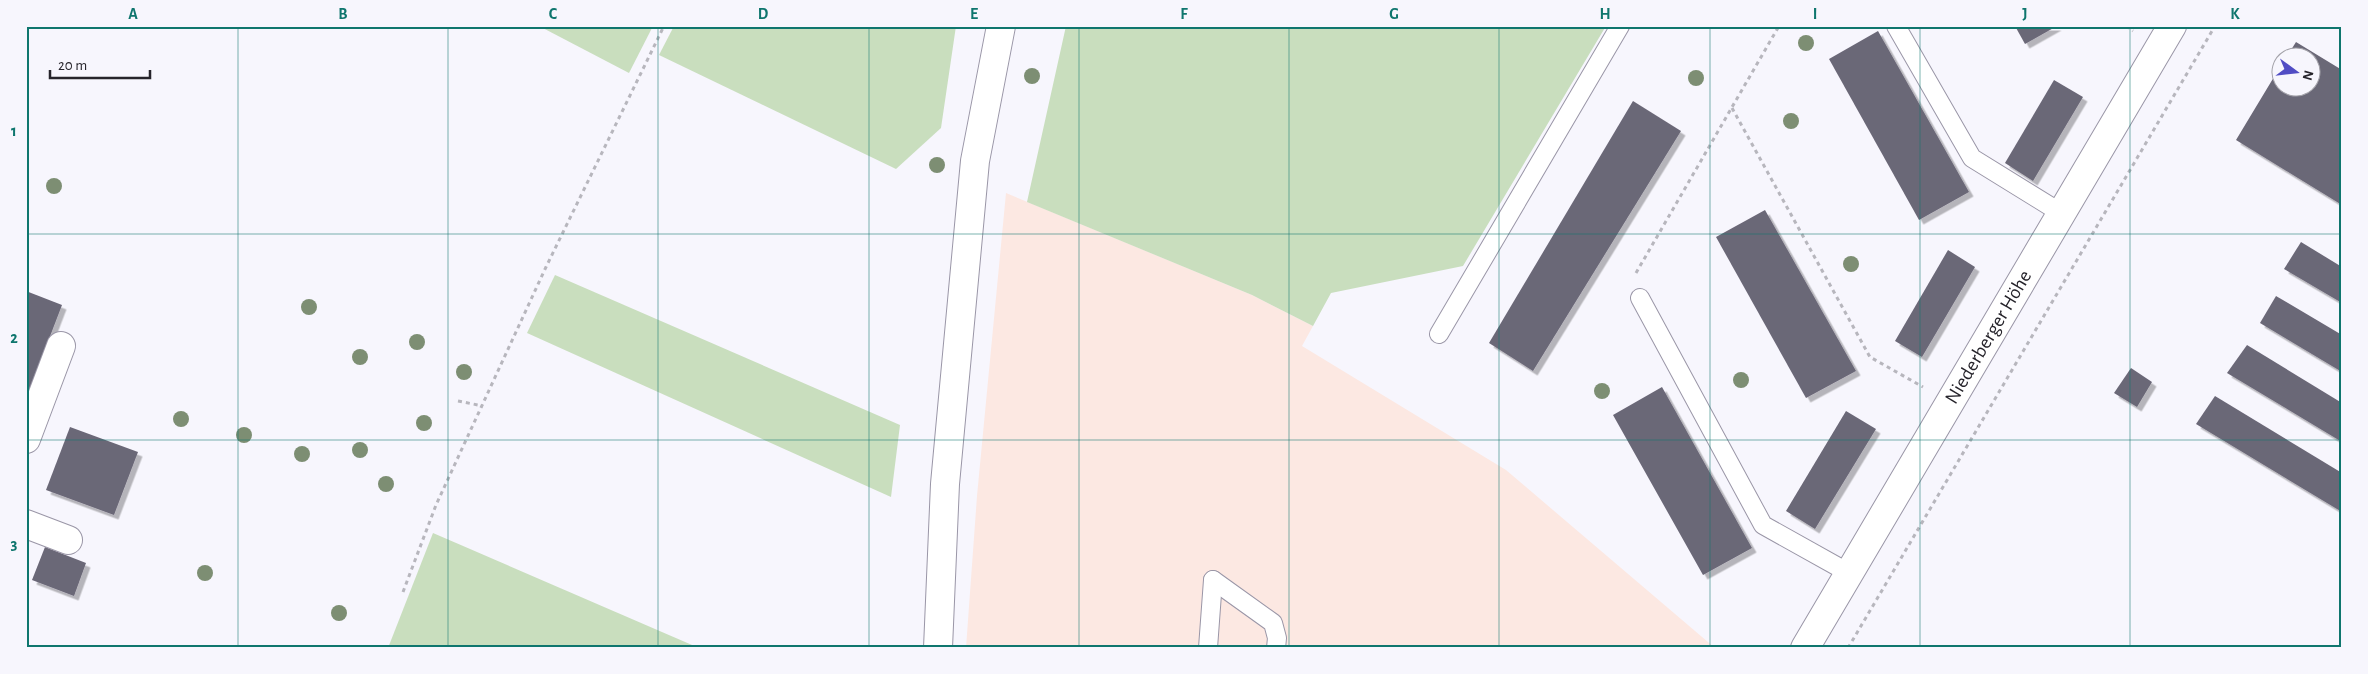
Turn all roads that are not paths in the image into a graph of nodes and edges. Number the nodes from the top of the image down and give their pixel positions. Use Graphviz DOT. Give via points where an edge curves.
graph roads {
  1 [pos="1001,26"];
  2 [pos="1620,26"];
  3 [pos="1896,26"];
  4 [pos="2172,26"];
  5 [pos="2061,213"];
  6 [pos="1640,298"];
  7 [pos="1439,334"];
  8 [pos="61,346"];
  9 [pos="26,439"];
  10 [pos="26,524"];
  11 [pos="68,540"];
  12 [pos="1849,573"];
  13 [pos="938,648"];
  14 [pos="1208,648"];
  15 [pos="1276,648"];
  16 [pos="1805,648"];
  1 -- 13 [label="street" via="974,161 945,484"];
  2 -- 7 [label="lane"];
  3 -- 5 [label="lane" via="1972,158"];
  4 -- 5 [label="street, Niederberger Höhe"];
  5 -- 12 [label="street, Niederberger Höhe"];
  6 -- 12 [label="lane" via="1763,526"];
  8 -- 9 [label="street"];
  10 -- 11 [label="street"];
  12 -- 16 [label="street, Niederberger Höhe"];
  14 -- 15 [label="lane" via="1212,580 1272,623 1277,638"];
}
